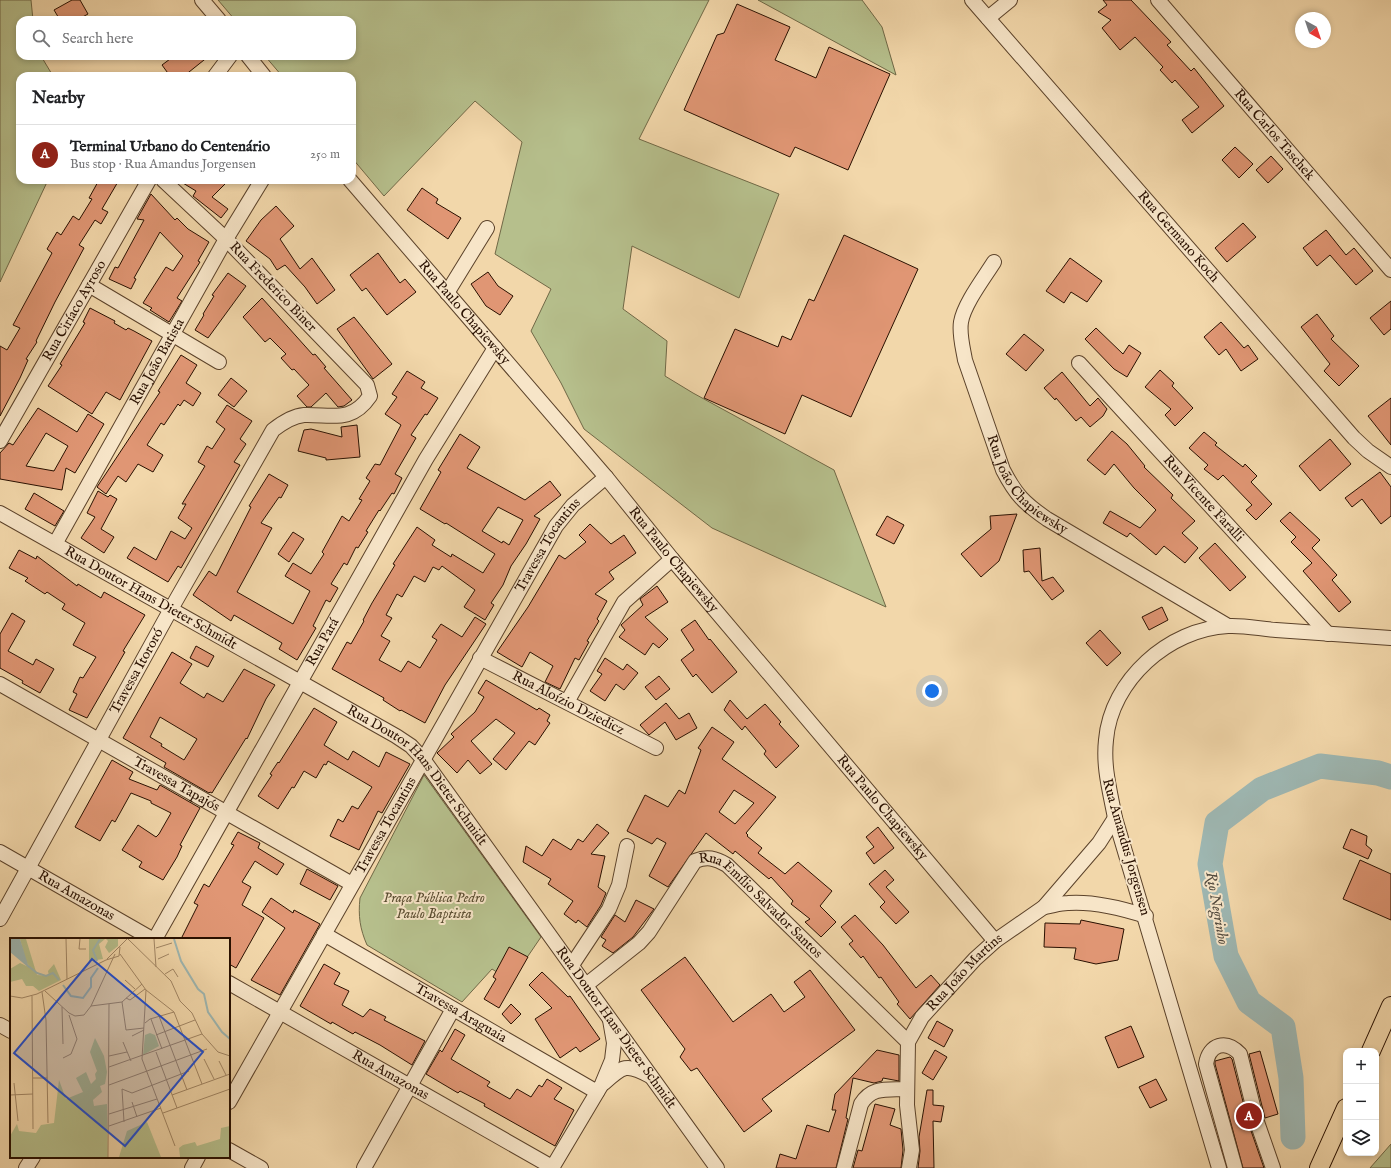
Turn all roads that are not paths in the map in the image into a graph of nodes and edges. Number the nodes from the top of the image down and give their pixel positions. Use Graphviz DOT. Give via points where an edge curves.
graph roads {
  1 [pos="202,0"];
  2 [pos="972,0"];
  3 [pos="1010,0"];
  4 [pos="1158,0"];
  5 [pos="215,16"];
  6 [pos="988,18"];
  7 [pos="227,60"];
  8 [pos="251,60"];
  9 [pos="218,72"];
  10 [pos="261,72"];
  11 [pos="147,184"];
  12 [pos="167,184"];
  13 [pos="260,184"];
  14 [pos="353,184"];
  15 [pos="487,228"];
  16 [pos="226,239"];
  17 [pos="994,262"];
  18 [pos="1391,270"];
  19 [pos="89,285"];
  20 [pos="447,293"];
  21 [pos="173,335"];
  22 [pos="495,348"];
  23 [pos="219,362"];
  24 [pos="1079,363"];
  25 [pos="366,401"];
  26 [pos="0,442"];
  27 [pos="1391,467"];
  28 [pos="606,476"];
  29 [pos="0,513"];
  30 [pos="55,544"];
  31 [pos="672,559"];
  32 [pos="171,609"];
  33 [pos="1228,626"];
  34 [pos="1328,634"];
  35 [pos="1391,638"];
  36 [pos="480,658"];
  37 [pos="300,682"];
  38 [pos="0,684"];
  39 [pos="566,702"];
  40 [pos="99,740"];
  41 [pos="656,748"];
  42 [pos="423,759"];
  43 [pos="226,813"];
  44 [pos="1115,818"];
  45 [pos="627,846"];
  46 [pos="0,852"];
  47 [pos="28,868"];
  48 [pos="352,884"];
  49 [pos="1044,907"];
  50 [pos="1146,916"];
  51 [pos="0,919"];
  52 [pos="324,934"];
  53 [pos="150,938"];
  54 [pos="157,938"];
  55 [pos="995,941"];
  56 [pos="572,965"];
  57 [pos="230,984"];
  58 [pos="586,985"];
  59 [pos="1391,1006"];
  60 [pos="453,1009"];
  61 [pos="280,1012"];
  62 [pos="609,1017"];
  63 [pos="0,1025"];
  64 [pos="10,1030"];
  65 [pos="908,1042"];
  66 [pos="1372,1048"];
  67 [pos="653,1078"];
  68 [pos="410,1086"];
  69 [pos="600,1088"];
  70 [pos="906,1089"];
  71 [pos="230,1100"];
  72 [pos="1343,1115"];
  73 [pos="230,1151"];
  74 [pos="32,1158"];
  75 [pos="197,1158"];
  76 [pos="26,1168"];
  77 [pos="192,1168"];
  78 [pos="261,1168"];
  79 [pos="364,1168"];
  80 [pos="552,1168"];
  81 [pos="717,1168"];
  82 [pos="844,1168"];
  83 [pos="910,1168"];
  84 [pos="1219,1168"];
  85 [pos="1235,1168"];
  86 [pos="1273,1168"];
  87 [pos="1319,1168"];
  1 -- 5 [label="street"];
  2 -- 6 [label="street, Rua Germano Koch"];
  3 -- 6 [label="street"];
  4 -- 18 [label="street, Rua Carlos Taschek"];
  6 -- 27 [label="street, Rua Germano Koch" via="1354,438"];
  7 -- 9 [label="street"];
  8 -- 10 [label="street"];
  11 -- 19 [label="street, Rua Ciríaco Ayroso"];
  12 -- 16 [label="street, Rua Frederico Biner"];
  13 -- 16 [label="street, Rua João Batista"];
  14 -- 20 [label="street, Rua Paulo Chapiewsky"];
  15 -- 20 [label="street"];
  16 -- 21 [label="street, Rua João Batista"];
  16 -- 25 [label="street, Rua Frederico Biner" via="367,385 370,396"];
  17 -- 33 [label="street, Rua João Chapiewsky" via="961,322 962,342 965,360 1003,470 1011,485 1020,498 1047,519"];
  19 -- 21 [label="street"];
  19 -- 26 [label="street, Rua Ciríaco Ayroso"];
  20 -- 22 [label="street, Rua Paulo Chapiewsky"];
  21 -- 23 [label="street"];
  21 -- 30 [label="street, Rua João Batista"];
  22 -- 28 [label="street, Rua Paulo Chapiewsky"];
  22 -- 37 [label="street, Rua Pará" via="426,459"];
  24 -- 34 [label="street, Rua Vicente Faralli"];
  25 -- 32 [label="street, Travessa Itororó" via="351,413 342,416 304,415 273,430"];
  28 -- 31 [label="street, Rua Paulo Chapiewsky"];
  28 -- 36 [label="street, Travessa Tocantins" via="573,505 556,526"];
  29 -- 30 [label="street, Rua Doutor Hans Dieter Schmidt"];
  30 -- 32 [label="street, Rua Doutor Hans Dieter Schmidt"];
  31 -- 39 [label="street" via="632,592 624,602"];
  31 -- 55 [label="street, Rua Paulo Chapiewsky"];
  32 -- 37 [label="street, Rua Doutor Hans Dieter Schmidt"];
  32 -- 40 [label="street, Travessa Itororó"];
  33 -- 34 [label="street, Rua Amandus Jorgensen"];
  33 -- 44 [label="street, Rua Amandus Jorgensen" via="1190,634 1164,647 1141,666 1124,688 1112,710 1106,739 1105,771"];
  34 -- 35 [label="street, Rua Amandus Jorgensen"];
  36 -- 39 [label="street, Rua Aloízio Dziedicz"];
  36 -- 42 [label="street, Travessa Tocantins"];
  37 -- 42 [label="street, Rua Doutor Hans Dieter Schmidt" via="396,736 411,746"];
  37 -- 43 [label="street, Rua Pará"];
  38 -- 40 [label="street, Travessa Tapajós"];
  39 -- 41 [label="street, Rua Aloízio Dziedicz"];
  40 -- 43 [label="street, Travessa Tapajós"];
  40 -- 47 [label="street, Travessa Itororó"];
  42 -- 48 [label="street, Travessa Tocantins"];
  42 -- 56 [label="street, Rua Doutor Hans Dieter Schmidt"];
  43 -- 48 [label="street, Travessa Tapajós"];
  43 -- 54 [label="street, Rua Pará"];
  44 -- 49 [label="street, Rua João Martins" via="1099,843"];
  44 -- 50 [label="street, Rua Amandus Jorgensen"];
  45 -- 56 [label="street" via="619,885 610,909"];
  46 -- 47 [label="street, Rua Amazonas"];
  47 -- 51 [label="street, Travessa Itororó"];
  47 -- 53 [label="street, Rua Amazonas"];
  48 -- 52 [label="street, Travessa Tocantins"];
  49 -- 50 [label="street" via="1068,902 1118,907"];
  49 -- 55 [label="street, Rua João Martins"];
  50 -- 84 [label="street, Rua Amandus Jorgensen"];
  52 -- 60 [label="street, Travessa Araguaia"];
  52 -- 61 [label="street, Travessa Tocantins"];
  55 -- 65 [label="street, Rua João Martins" via="922,1017"];
  56 -- 58 [label="street, Rua Doutor Hans Dieter Schmidt"];
  57 -- 61 [label="street, Rua Amazonas"];
  58 -- 62 [label="street, Rua Doutor Hans Dieter Schmidt"];
  58 -- 65 [label="street, Rua Emílio Salvador Santos" via="649,932 695,860 704,857 717,859 727,865"];
  59 -- 66 [label="main road"];
  60 -- 68 [label="street"];
  60 -- 69 [label="street, Travessa Araguaia"];
  61 -- 68 [label="street, Rua Amazonas"];
  61 -- 71 [label="street, Travessa Tocantins"];
  62 -- 67 [label="street, Rua Doutor Hans Dieter Schmidt"];
  62 -- 69 [label="street" via="614,1043 612,1060"];
  63 -- 64 [label="street"];
  65 -- 70 [label="street, Rua João Martins"];
  67 -- 69 [label="street" via="634,1067 625,1068 617,1071"];
  67 -- 81 [label="street, Rua Doutor Hans Dieter Schmidt"];
  68 -- 79 [label="street"];
  68 -- 80 [label="street, Rua Amazonas"];
  69 -- 80 [label="street"];
  70 -- 82 [label="street" via="875,1090 866,1095 861,1104"];
  70 -- 83 [label="street, Rua João Martins" via="911,1133"];
  72 -- 87 [label="main road"];
  73 -- 78 [label="street"];
  74 -- 76 [label="street"];
  75 -- 77 [label="street"];
  85 -- 86 [label="street" via="1206,1064 1207,1056 1212,1049 1227,1045 1235,1048 1240,1054 1257,1122"];
}
